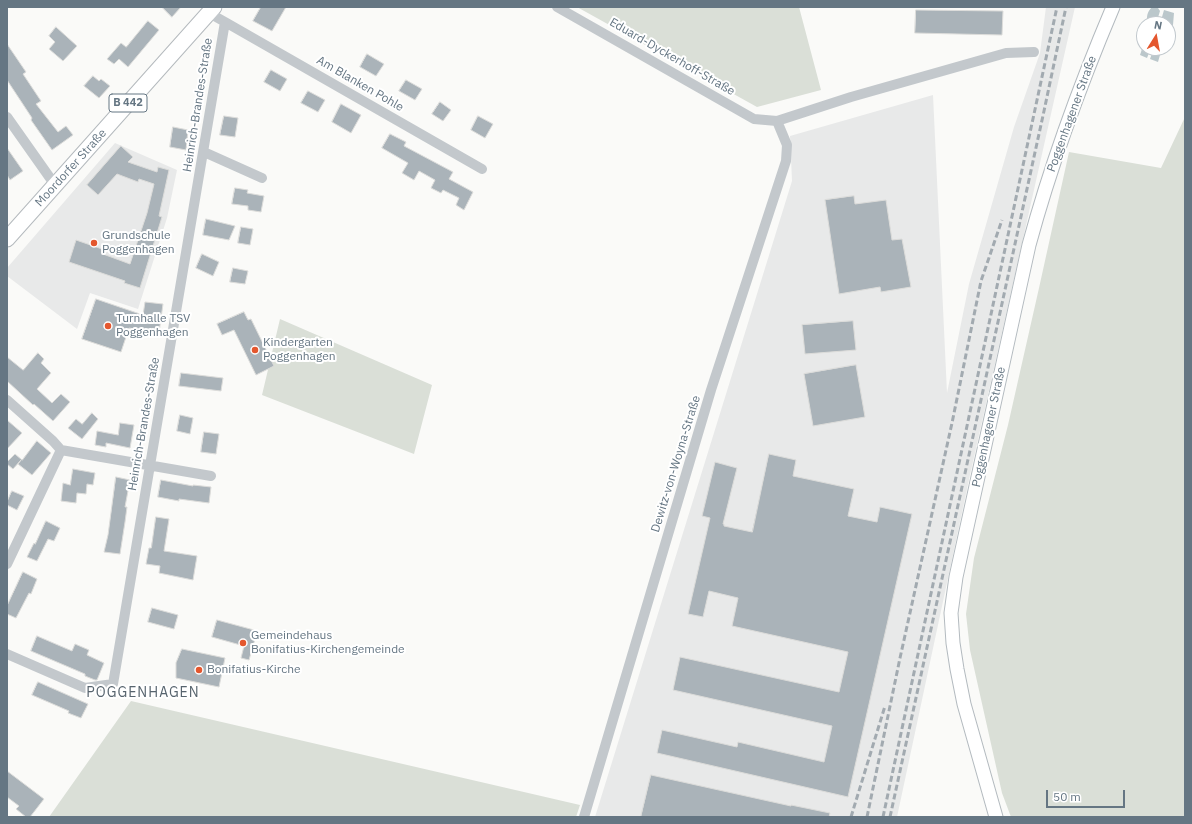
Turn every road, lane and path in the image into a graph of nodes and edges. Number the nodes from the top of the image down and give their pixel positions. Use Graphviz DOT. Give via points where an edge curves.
graph roads {
  1 [pos="557,7"];
  2 [pos="1113,7"];
  3 [pos="211,10"];
  4 [pos="226,22"];
  5 [pos="1034,52"];
  6 [pos="7,117"];
  7 [pos="777,121"];
  8 [pos="204,152"];
  9 [pos="482,169"];
  10 [pos="262,178"];
  11 [pos="55,185"];
  12 [pos="7,239"];
  13 [pos="7,400"];
  14 [pos="61,450"];
  15 [pos="151,465"];
  16 [pos="211,476"];
  17 [pos="7,564"];
  18 [pos="7,654"];
  19 [pos="584,817"];
  20 [pos="996,817"];
  1 -- 7 [label="street, Eduard-Dyckerhoff-Straße" via="754,119"];
  2 -- 20 [label="street, Poggenhagener Straße" via="1058,147 1040,203 956,577 952,614 957,669 964,704"];
  3 -- 4 [label="street"];
  3 -- 11 [label="main road, Moordorfer Straße / B 442"];
  4 -- 8 [label="street, Heinrich-Brandes-Straße"];
  4 -- 9 [label="street, Am Blanken Pohle"];
  5 -- 7 [label="street" via="1006,53"];
  6 -- 11 [label="street"];
  7 -- 19 [label="street, Dewitz-von-Woyna-Straße" via="787,145 786,161 711,390"];
  8 -- 10 [label="street"];
  8 -- 15 [label="street, Heinrich-Brandes-Straße"];
  11 -- 12 [label="main road, Moordorfer Straße / B 442"];
  13 -- 14 [label="street"];
  14 -- 15 [label="street"];
  14 -- 17 [label="street"];
  15 -- 16 [label="street"];
  15 -- 18 [label="street, Heinrich-Brandes-Straße" via="114,684 85,688"];
}
